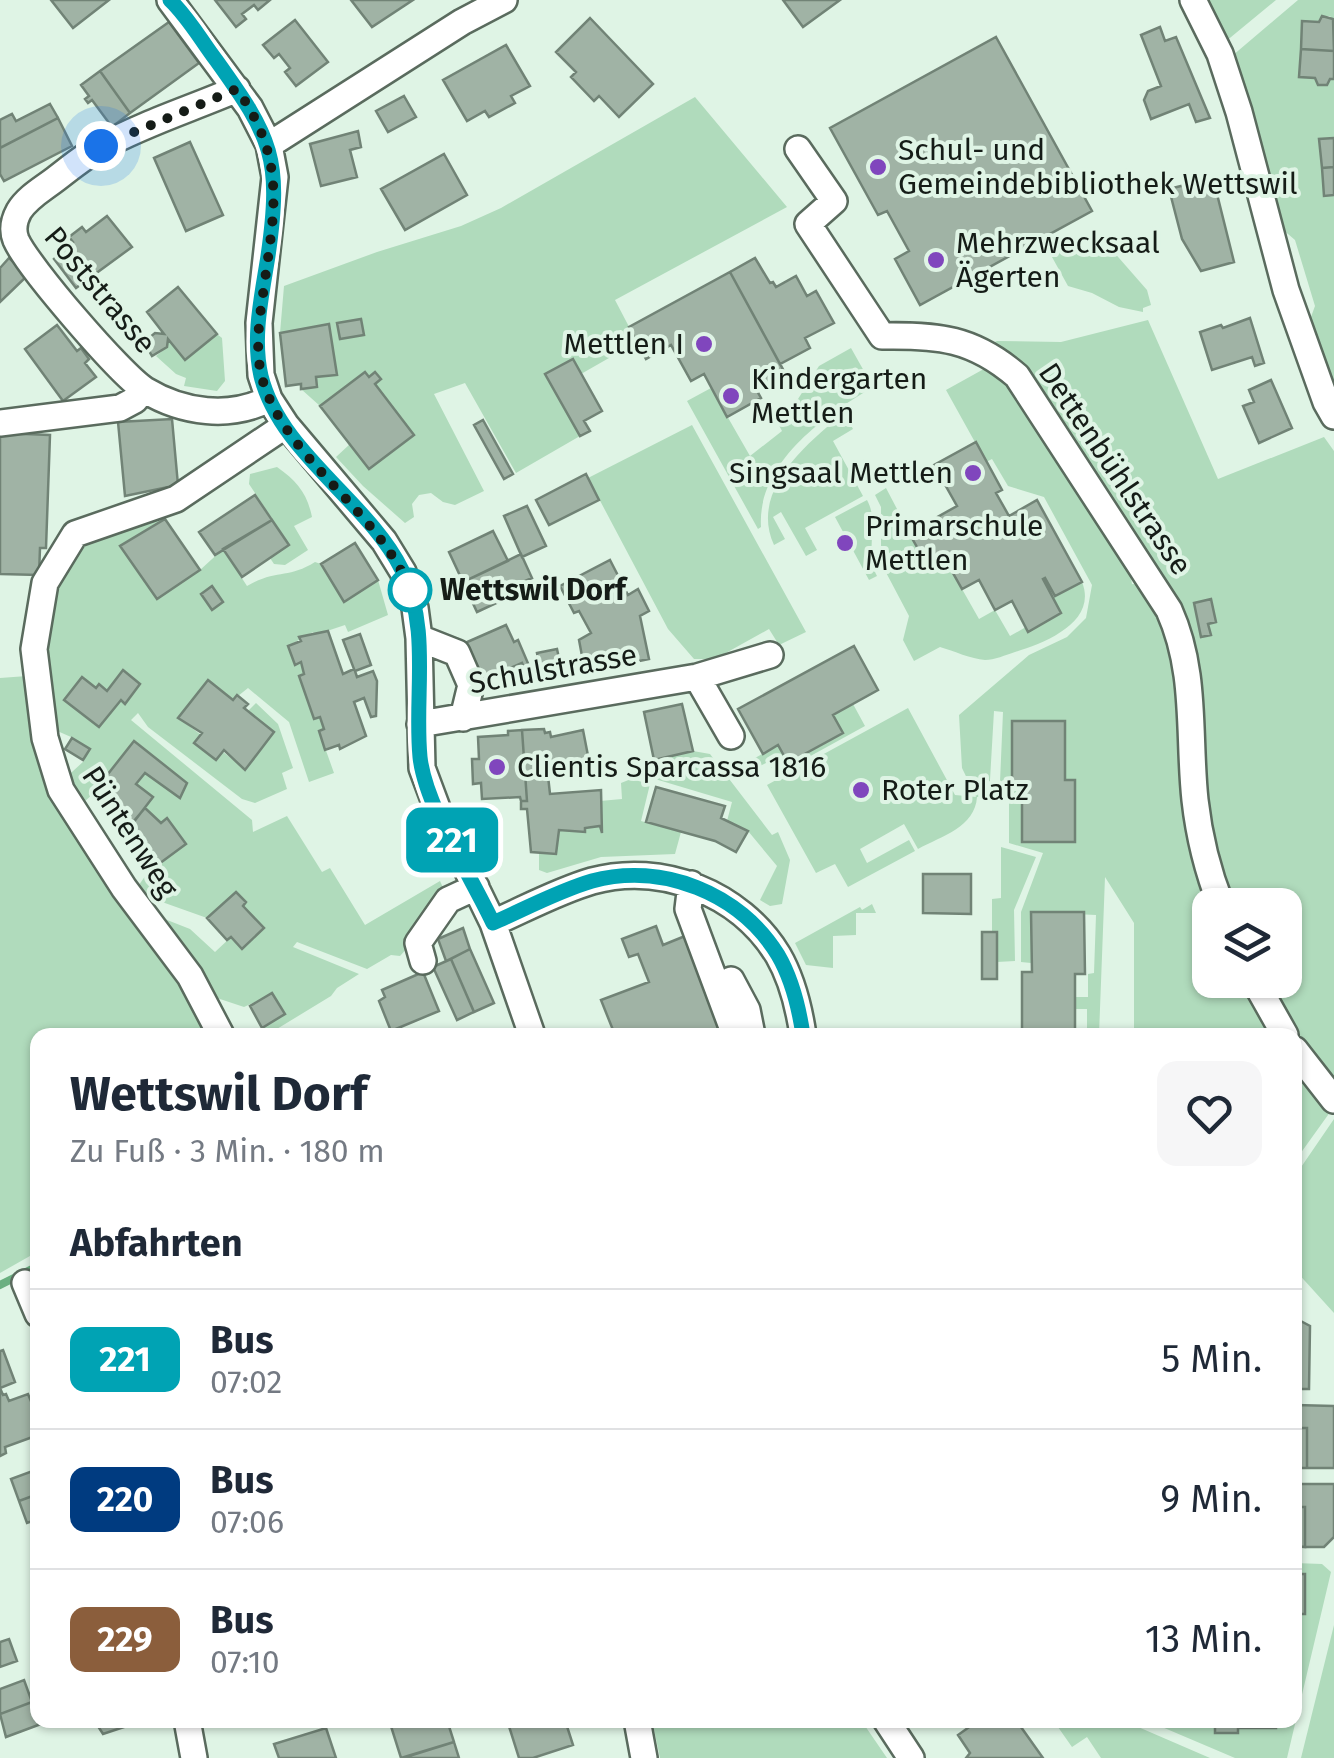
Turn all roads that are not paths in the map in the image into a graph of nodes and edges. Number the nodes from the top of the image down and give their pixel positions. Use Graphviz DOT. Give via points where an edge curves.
graph roads {
  1 [pos="170,0"];
  2 [pos="504,0"];
  3 [pos="1193,0"];
  4 [pos="237,89"];
  5 [pos="269,145"];
  6 [pos="798,149"];
  7 [pos="7,229"];
  8 [pos="143,389"];
  9 [pos="269,399"];
  10 [pos="1334,416"];
  11 [pos="6,423"];
  12 [pos="286,425"];
  13 [pos="419,638"];
  14 [pos="770,655"];
  15 [pos="696,677"];
  16 [pos="464,718"];
  17 [pos="420,724"];
  18 [pos="731,736"];
  19 [pos="691,884"];
  20 [pos="476,887"];
  21 [pos="1216,888"];
  22 [pos="493,923"];
  23 [pos="423,961"];
  24 [pos="732,980"];
  25 [pos="1264,998"];
  26 [pos="217,1028"];
  27 [pos="530,1028"];
  28 [pos="732,1028"];
  29 [pos="751,1028"];
  30 [pos="801,1028"];
  31 [pos="1281,1028"];
  32 [pos="1302,1059"];
  33 [pos="1334,1100"];
  34 [pos="25,1283"];
  35 [pos="30,1295"];
  36 [pos="188,1728"];
  37 [pos="638,1728"];
  38 [pos="891,1728"];
  39 [pos="194,1758"];
  40 [pos="644,1758"];
  41 [pos="911,1758"];
  1 -- 4 [label="street"];
  2 -- 5 [label="street"];
  3 -- 10 [label="street" via="1240,112 1286,290"];
  4 -- 5 [label="street"];
  4 -- 7 [label="street" via="101,146 34,194"];
  5 -- 9 [label="street" via="275,177 258,346"];
  6 -- 21 [label="street, Dettenbühlstrasse" via="834,201 808,224 882,336 936,335 976,347 1017,376 1170,610 1188,666 1195,798"];
  7 -- 8 [label="street, Poststrasse" via="120,370"];
  8 -- 9 [label="street, Poststrasse" via="170,403 220,412"];
  8 -- 11 [label="street" via="120,408"];
  9 -- 12 [label="street"];
  12 -- 13 [label="street" via="393,554 410,590"];
  12 -- 26 [label="street, Püntenweg" via="176,499 75,534 45,584 36,632 44,738 60,790 190,976"];
  13 -- 16 [label="street" via="458,653 471,684"];
  13 -- 17 [label="street"];
  14 -- 15 [label="street, Schulstrasse"];
  15 -- 16 [label="street, Schulstrasse"];
  15 -- 18 [label="street"];
  16 -- 17 [label="street, Schulstrasse"];
  17 -- 20 [label="street" via="425,778"];
  19 -- 22 [label="street" via="647,876 593,881"];
  19 -- 28 [label="street" via="688,909"];
  19 -- 30 [label="street" via="751,921 765,938 788,976"];
  20 -- 22 [label="street"];
  20 -- 23 [label="street" via="448,900 418,943"];
  22 -- 27 [label="street"];
  24 -- 29 [label="street"];
  25 -- 31 [label="street"];
  32 -- 33 [label="street"];
  34 -- 35 [label="street"];
  36 -- 39 [label="street"];
  37 -- 40 [label="street"];
  38 -- 41 [label="street"];
}
